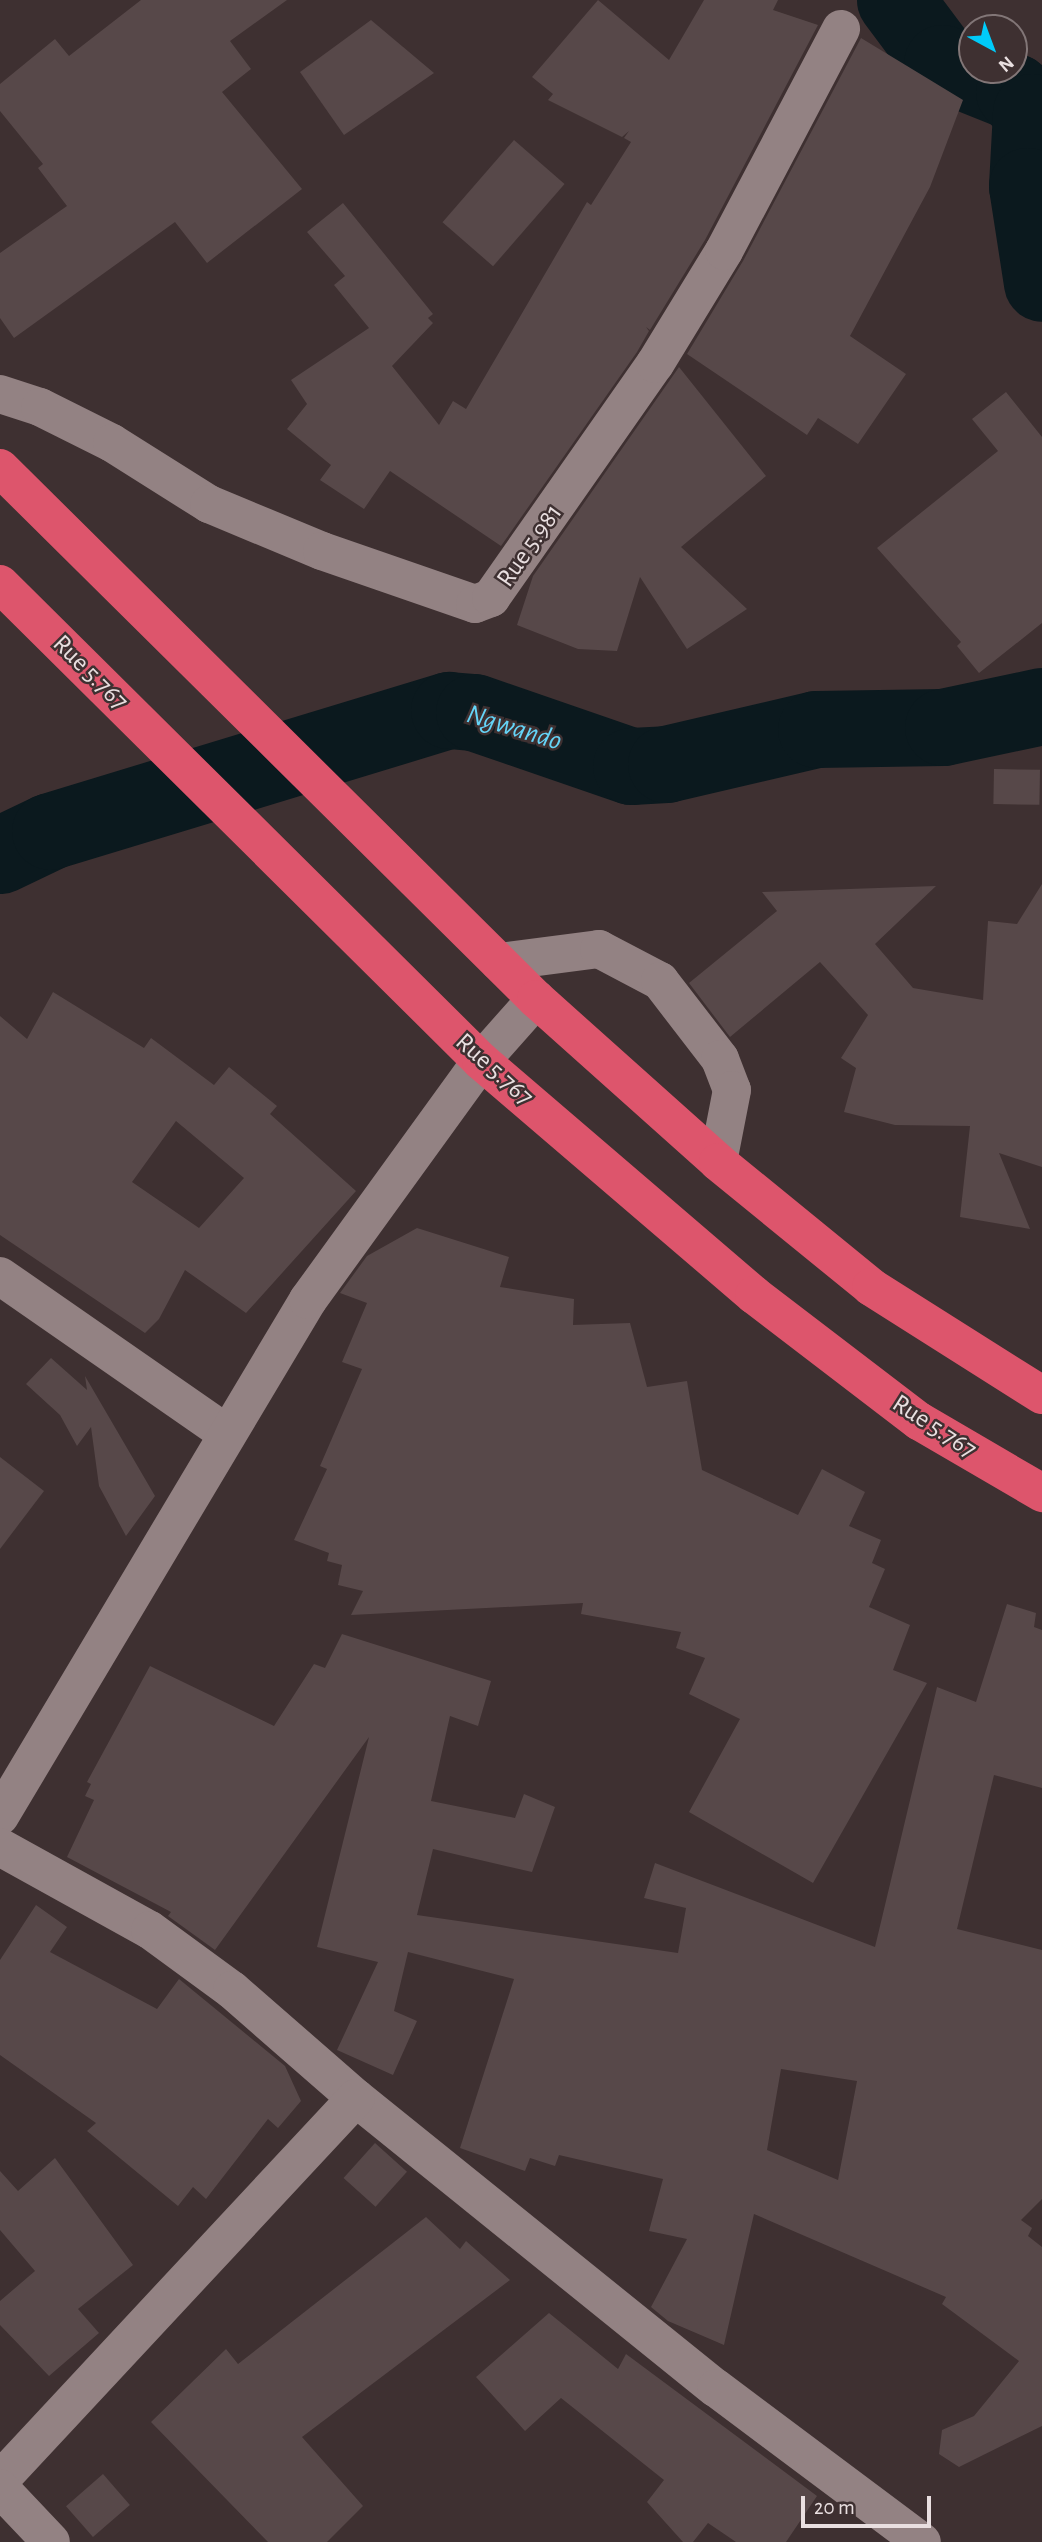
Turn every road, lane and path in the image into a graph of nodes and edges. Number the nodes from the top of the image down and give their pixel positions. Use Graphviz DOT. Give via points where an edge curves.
graph roads {
  1 [pos="841,29"];
  2 [pos="0,394"];
  3 [pos="0,468"];
  4 [pos="0,584"];
  5 [pos="499,962"];
  6 [pos="536,999"];
  7 [pos="481,1061"];
  8 [pos="718,1162"];
  9 [pos="0,1276"];
  10 [pos="1042,1395"];
  11 [pos="226,1433"];
  12 [pos="1042,1493"];
  13 [pos="0,1816"];
  14 [pos="0,1847"];
  15 [pos="356,2098"];
  16 [pos="0,2480"];
  17 [pos="0,2488"];
  18 [pos="51,2542"];
  19 [pos="922,2542"];
  1 -- 2 [label="street, Rue 5.981" via="724,251 655,364 491,598 475,604 209,504 40,407"];
  3 -- 5 [label="highway" via="159,631"];
  4 -- 7 [label="highway, Rue 5.767"];
  5 -- 6 [label="highway"];
  5 -- 8 [label="street" via="599,949 660,981 720,1059 732,1090"];
  6 -- 7 [label="street"];
  6 -- 8 [label="highway"];
  7 -- 11 [label="street" via="308,1300"];
  7 -- 12 [label="highway, Rue 5.767" via="754,1295 919,1421"];
  8 -- 10 [label="highway" via="871,1287"];
  9 -- 11 [label="street"];
  11 -- 13 [label="street"];
  14 -- 15 [label="street" via="150,1930 232,1990"];
  15 -- 16 [label="street"];
  15 -- 19 [label="street" via="716,2388"];
  17 -- 18 [label="street"];
}
